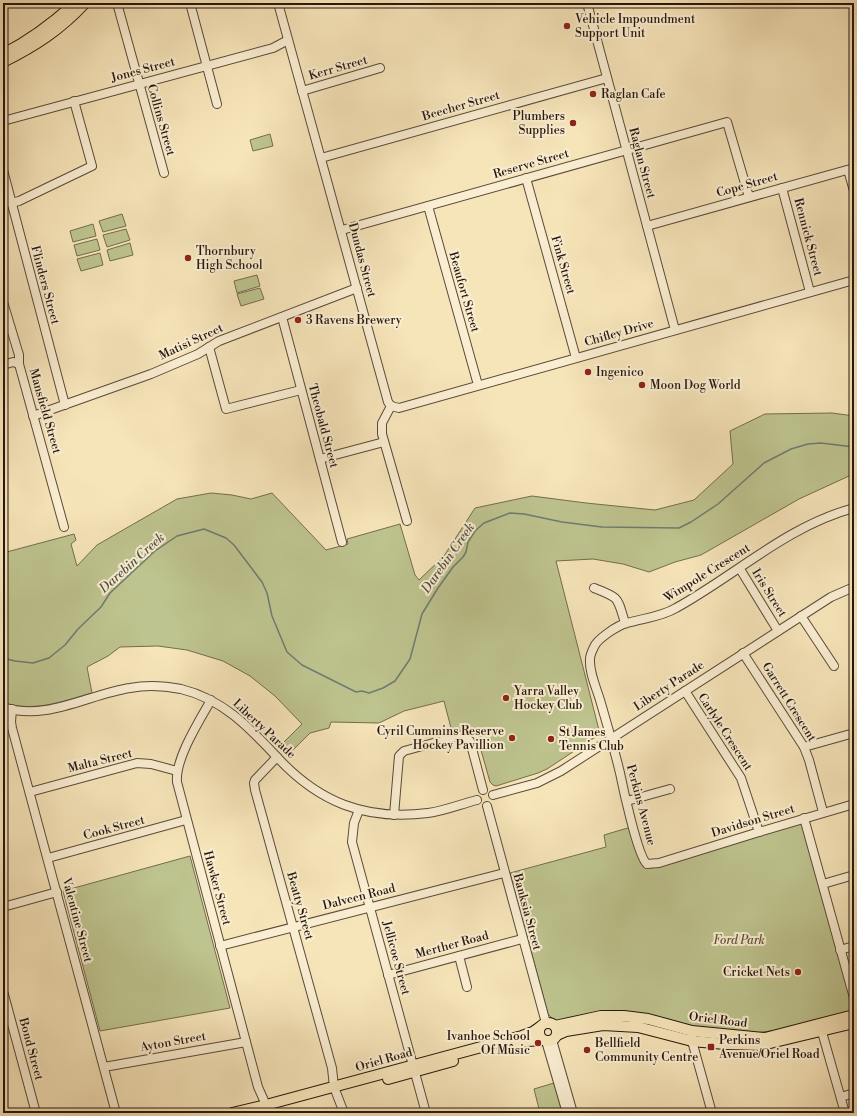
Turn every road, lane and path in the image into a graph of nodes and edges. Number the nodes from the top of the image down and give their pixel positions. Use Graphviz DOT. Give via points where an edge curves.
graph roads {
  1 [pos="75,3"];
  2 [pos="85,3"];
  3 [pos="117,3"];
  4 [pos="190,3"];
  5 [pos="278,3"];
  6 [pos="586,3"];
  7 [pos="288,40"];
  8 [pos="3,54"];
  9 [pos="3,62"];
  10 [pos="207,66"];
  11 [pos="380,68"];
  12 [pos="607,78"];
  13 [pos="139,84"];
  14 [pos="302,91"];
  15 [pos="74,101"];
  16 [pos="218,104"];
  17 [pos="3,121"];
  18 [pos="626,150"];
  19 [pos="321,158"];
  20 [pos="851,169"];
  21 [pos="3,170"];
  22 [pos="164,173"];
  23 [pos="526,178"];
  24 [pos="782,188"];
  25 [pos="854,191"];
  26 [pos="749,197"];
  27 [pos="12,203"];
  28 [pos="428,206"];
  29 [pos="647,226"];
  30 [pos="342,230"];
  31 [pos="854,280"];
  32 [pos="357,288"];
  33 [pos="810,292"];
  34 [pos="3,302"];
  35 [pos="282,317"];
  36 [pos="675,330"];
  37 [pos="209,347"];
  38 [pos="576,358"];
  39 [pos="19,364"];
  40 [pos="3,365"];
  41 [pos="478,385"];
  42 [pos="301,390"];
  43 [pos="64,405"];
  44 [pos="391,406"];
  45 [pos="34,416"];
  46 [pos="384,442"];
  47 [pos="320,459"];
  48 [pos="854,508"];
  49 [pos="407,521"];
  50 [pos="64,527"];
  51 [pos="342,542"];
  52 [pos="740,569"];
  53 [pos="854,587"];
  54 [pos="594,588"];
  55 [pos="801,616"];
  56 [pos="625,623"];
  57 [pos="778,631"];
  58 [pos="743,653"];
  59 [pos="834,666"];
  60 [pos="685,691"];
  61 [pos="211,700"];
  62 [pos="3,707"];
  63 [pos="15,710"];
  64 [pos="854,733"];
  65 [pos="611,738"];
  66 [pos="804,747"];
  67 [pos="277,757"];
  68 [pos="177,771"];
  69 [pos="670,789"];
  70 [pos="483,790"];
  71 [pos="30,792"];
  72 [pos="493,795"];
  73 [pos="478,800"];
  74 [pos="627,802"];
  75 [pos="854,804"];
  76 [pos="487,806"];
  77 [pos="359,810"];
  78 [pos="823,812"];
  79 [pos="394,815"];
  80 [pos="804,818"];
  81 [pos="186,820"];
  82 [pos="759,832"];
  83 [pos="48,858"];
  84 [pos="659,863"];
  85 [pos="504,873"];
  86 [pos="854,875"];
  87 [pos="823,884"];
  88 [pos="57,892"];
  89 [pos="3,906"];
  90 [pos="370,907"];
  91 [pos="293,926"];
  92 [pos="522,939"];
  93 [pos="220,946"];
  94 [pos="854,946"];
  95 [pos="840,950"];
  96 [pos="459,956"];
  97 [pos="388,975"];
  98 [pos="467,987"];
  99 [pos="3,991"];
  100 [pos="854,998"];
  101 [pos="854,1015"];
  102 [pos="854,1023"];
  103 [pos="821,1028"];
  104 [pos="548,1033"];
  105 [pos="692,1036"];
  106 [pos="246,1042"];
  107 [pos="104,1067"];
  108 [pos="413,1068"];
  109 [pos="338,1089"];
  110 [pos="564,1092"];
  111 [pos="854,1093"];
  112 [pos="841,1096"];
  113 [pos="264,1110"];
  114 [pos="344,1112"];
  115 [pos="36,1113"];
  116 [pos="116,1113"];
  117 [pos="232,1113"];
  118 [pos="426,1113"];
  119 [pos="567,1113"];
  120 [pos="573,1113"];
  121 [pos="712,1113"];
  122 [pos="845,1113"];
  1 -- 8 [label="main road" via="35,36"];
  2 -- 9 [label="main road" via="49,36"];
  3 -- 13 [label="street, Collins Street"];
  4 -- 10 [label="street"];
  5 -- 7 [label="street, Dundas Street"];
  6 -- 12 [label="street, Raglan Street"];
  7 -- 10 [label="street, Jones Street" via="273,48"];
  7 -- 14 [label="street, Dundas Street"];
  10 -- 13 [label="street, Jones Street"];
  10 -- 16 [label="street"];
  11 -- 14 [label="street, Kerr Street"];
  12 -- 18 [label="street, Raglan Street"];
  12 -- 19 [label="street, Beecher Street"];
  13 -- 15 [label="street, Jones Street"];
  13 -- 22 [label="street, Collins Street"];
  14 -- 19 [label="street, Dundas Street"];
  15 -- 17 [label="street, Jones Street"];
  15 -- 27 [label="street" via="92,166"];
  18 -- 23 [label="street, Reserve Street"];
  18 -- 26 [label="street, Reserve Street" via="727,122"];
  18 -- 29 [label="street, Raglan Street"];
  19 -- 30 [label="street, Dundas Street"];
  20 -- 24 [label="street, Cope Street"];
  20 -- 25 [label="street"];
  21 -- 27 [label="street, Flinders Street"];
  23 -- 28 [label="street, Reserve Street"];
  23 -- 38 [label="street, Fink Street"];
  24 -- 26 [label="street, Cope Street"];
  24 -- 33 [label="street, Rennick Street"];
  26 -- 29 [label="street, Cope Street"];
  27 -- 43 [label="street, Flinders Street"];
  28 -- 30 [label="street, Reserve Street"];
  28 -- 41 [label="street, Beaufort Street"];
  29 -- 36 [label="street, Raglan Street"];
  30 -- 32 [label="street, Dundas Street"];
  31 -- 33 [label="street, Chifley Drive"];
  32 -- 35 [label="street, Matisi Street"];
  32 -- 44 [label="street, Dundas Street"];
  33 -- 36 [label="street, Chifley Drive"];
  34 -- 39 [label="street, Mansfield Street" via="19,355"];
  35 -- 37 [label="street, Matisi Street"];
  35 -- 42 [label="street, Theobald Street"];
  36 -- 38 [label="street, Chifley Drive"];
  37 -- 42 [label="street" via="226,409"];
  37 -- 43 [label="street, Matisi Street" via="151,374"];
  38 -- 41 [label="street, Chifley Drive"];
  39 -- 40 [label="street" via="13,362"];
  39 -- 45 [label="street, Mansfield Street"];
  41 -- 44 [label="street, Chifley Drive" via="399,408"];
  42 -- 47 [label="street, Theobald Street"];
  43 -- 45 [label="street, Matisi Street"];
  44 -- 46 [label="street" via="382,424"];
  45 -- 50 [label="street, Mansfield Street"];
  46 -- 47 [label="street"];
  46 -- 49 [label="street"];
  47 -- 51 [label="street, Theobald Street"];
  48 -- 52 [label="street, Wimpole Crescent" via="797,530"];
  52 -- 56 [label="street, Wimpole Crescent" via="675,609 662,615"];
  52 -- 57 [label="street, Iris Street"];
  53 -- 55 [label="street, Liberty Parade" via="831,597"];
  54 -- 56 [label="street" via="614,596"];
  55 -- 57 [label="street, Liberty Parade"];
  55 -- 59 [label="street"];
  56 -- 65 [label="street, Wimpole Crescent" via="604,636 594,646 590,658"];
  57 -- 58 [label="street, Liberty Parade"];
  58 -- 60 [label="street, Liberty Parade"];
  58 -- 66 [label="street, Garrett Crescent"];
  60 -- 65 [label="street, Liberty Parade"];
  60 -- 82 [label="street, Carlyle Crescent" via="741,778"];
  61 -- 63 [label="street, Liberty Parade" via="175,688 141,686 43,710"];
  61 -- 67 [label="street, Liberty Parade" via="242,721"];
  61 -- 68 [label="street, Hawker Street" via="180,758"];
  62 -- 63 [label="street, Liberty Parade"];
  63 -- 71 [label="street, Valentine Street" via="11,722"];
  64 -- 66 [label="street"];
  65 -- 72 [label="street, Liberty Parade" via="548,778"];
  65 -- 74 [label="street, Perkins Avenue"];
  66 -- 78 [label="street, Garrett Crescent"];
  67 -- 77 [label="street, Liberty Parade" via="318,791"];
  67 -- 91 [label="street, Beatty Street" via="254,783"];
  68 -- 71 [label="street, Malta Street" via="137,763"];
  68 -- 81 [label="street, Hawker Street" via="178,788"];
  69 -- 74 [label="street"];
  70 -- 72 [label="street"];
  70 -- 73 [label="street" via="478,795"];
  70 -- 79 [label="street" via="470,741 466,737 459,736 404,751 399,756"];
  71 -- 83 [label="street, Valentine Street"];
  72 -- 76 [label="street" via="493,801"];
  73 -- 76 [label="street" via="480,804"];
  73 -- 79 [label="street, Liberty Parade" via="429,813"];
  74 -- 84 [label="street, Perkins Avenue" via="642,859 647,864"];
  75 -- 78 [label="street, Davidson Street"];
  76 -- 85 [label="street, Banksia Street"];
  77 -- 79 [label="street, Liberty Parade"];
  77 -- 90 [label="street, Jellicoe Street" via="354,823 352,842"];
  78 -- 80 [label="street, Davidson Street"];
  80 -- 82 [label="street, Davidson Street"];
  80 -- 87 [label="street"];
  81 -- 83 [label="street, Cook Street"];
  81 -- 93 [label="street, Hawker Street"];
  82 -- 84 [label="street, Davidson Street"];
  83 -- 88 [label="street, Valentine Street"];
  85 -- 90 [label="street, Dalveen Road"];
  85 -- 92 [label="street, Banksia Street"];
  86 -- 87 [label="street"];
  87 -- 95 [label="street"];
  88 -- 89 [label="street"];
  88 -- 107 [label="street, Valentine Street"];
  90 -- 91 [label="street, Dalveen Road"];
  90 -- 97 [label="street, Jellicoe Street"];
  91 -- 93 [label="street, Dalveen Road"];
  91 -- 109 [label="street, Beatty Street"];
  92 -- 96 [label="street, Merther Road"];
  92 -- 104 [label="street, Banksia Street"];
  93 -- 106 [label="street, Hawker Street"];
  94 -- 95 [label="street"];
  95 -- 100 [label="street"];
  96 -- 97 [label="street, Merther Road"];
  96 -- 98 [label="street"];
  97 -- 108 [label="street, Jellicoe Street"];
  99 -- 115 [label="street, Bond Street"];
  101 -- 103 [label="main road, Oriel Road"];
  102 -- 103 [label="main road, Oriel Road"];
  103 -- 105 [label="main road, Oriel Road" via="762,1045 724,1044"];
  103 -- 112 [label="street"];
  104 -- 105 [label="main road, Oriel Road" via="601,1016 624,1016 648,1019"];
  104 -- 108 [label="main road, Oriel Road" via="527,1041"];
  104 -- 110 [label="street, Banksia Street"];
  105 -- 121 [label="street"];
  106 -- 107 [label="street, Ayton Street"];
  106 -- 113 [label="street, Hawker Street"];
  107 -- 116 [label="street, Valentine Street"];
  108 -- 109 [label="main road, Oriel Road"];
  108 -- 118 [label="street, Jellicoe Street"];
  109 -- 113 [label="main road, Oriel Road"];
  109 -- 114 [label="street, Beatty Street"];
  110 -- 119 [label="street, Banksia Street"];
  110 -- 120 [label="street, Banksia Street"];
  111 -- 112 [label="street"];
  112 -- 122 [label="street"];
  113 -- 117 [label="main road, Oriel Road"];
}
